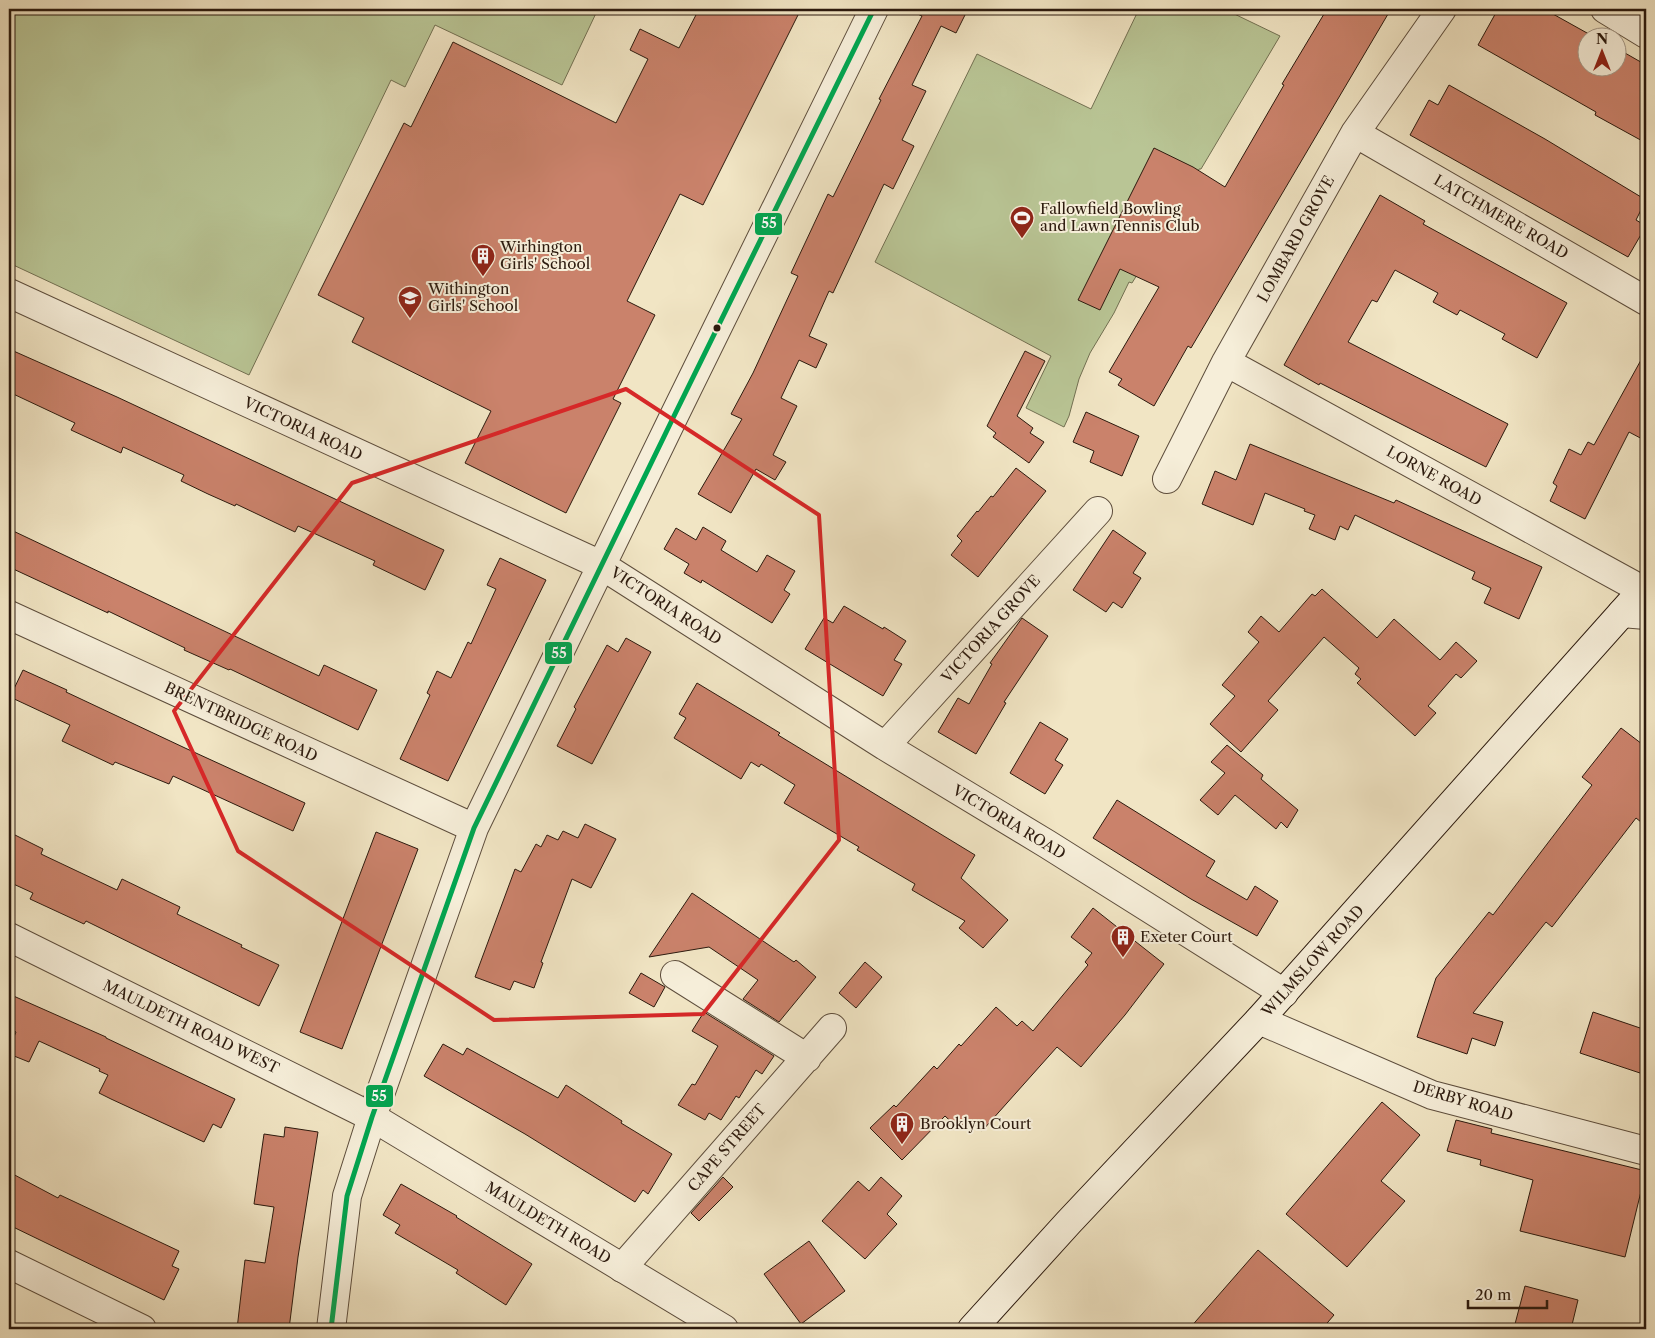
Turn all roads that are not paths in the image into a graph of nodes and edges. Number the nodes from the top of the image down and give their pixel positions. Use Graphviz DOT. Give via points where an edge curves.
graph roads {
  1 [pos="874,9"];
  2 [pos="1442,9"];
  3 [pos="1605,9"];
  4 [pos="1646,34"];
  5 [pos="1355,133"];
  6 [pos="9,293"];
  7 [pos="1646,301"];
  8 [pos="1226,362"];
  9 [pos="1167,479"];
  10 [pos="1098,511"];
  11 [pos="601,565"];
  12 [pos="1641,599"];
  13 [pos="9,615"];
  14 [pos="884,746"];
  15 [pos="474,828"];
  16 [pos="9,937"];
  17 [pos="675,975"];
  18 [pos="1284,993"];
  19 [pos="1259,1020"];
  20 [pos="832,1028"];
  21 [pos="807,1058"];
  22 [pos="372,1117"];
  23 [pos="1646,1151"];
  24 [pos="9,1264"];
  25 [pos="622,1268"];
  26 [pos="142,1329"];
  27 [pos="331,1329"];
  28 [pos="724,1329"];
  29 [pos="972,1329"];
  1 -- 11 [label="street"];
  2 -- 5 [label="street, LOMBARD GROVE"];
  3 -- 4 [label="street"];
  5 -- 7 [label="street, LATCHMERE ROAD"];
  5 -- 8 [label="street, LOMBARD GROVE"];
  6 -- 11 [label="street, VICTORIA ROAD"];
  8 -- 9 [label="street, LOMBARD GROVE"];
  8 -- 12 [label="street, LORNE ROAD"];
  10 -- 14 [label="street, VICTORIA GROVE"];
  11 -- 14 [label="street, VICTORIA ROAD"];
  11 -- 15 [label="street"];
  12 -- 18 [label="street, WILMSLOW ROAD"];
  13 -- 15 [label="street, BRENTBRIDGE ROAD"];
  14 -- 18 [label="street, VICTORIA ROAD"];
  15 -- 22 [label="street"];
  16 -- 22 [label="street, MAULDETH ROAD WEST"];
  17 -- 21 [label="street"];
  18 -- 19 [label="street, WILMSLOW ROAD"];
  19 -- 23 [label="street, DERBY ROAD" via="1432,1095"];
  19 -- 29 [label="street, WILMSLOW ROAD"];
  20 -- 21 [label="street, CAPE STREET"];
  21 -- 25 [label="street, CAPE STREET"];
  22 -- 25 [label="street, MAULDETH ROAD"];
  22 -- 27 [label="street" via="347,1196"];
  24 -- 26 [label="street"];
  25 -- 28 [label="street, MAULDETH ROAD"];
}
